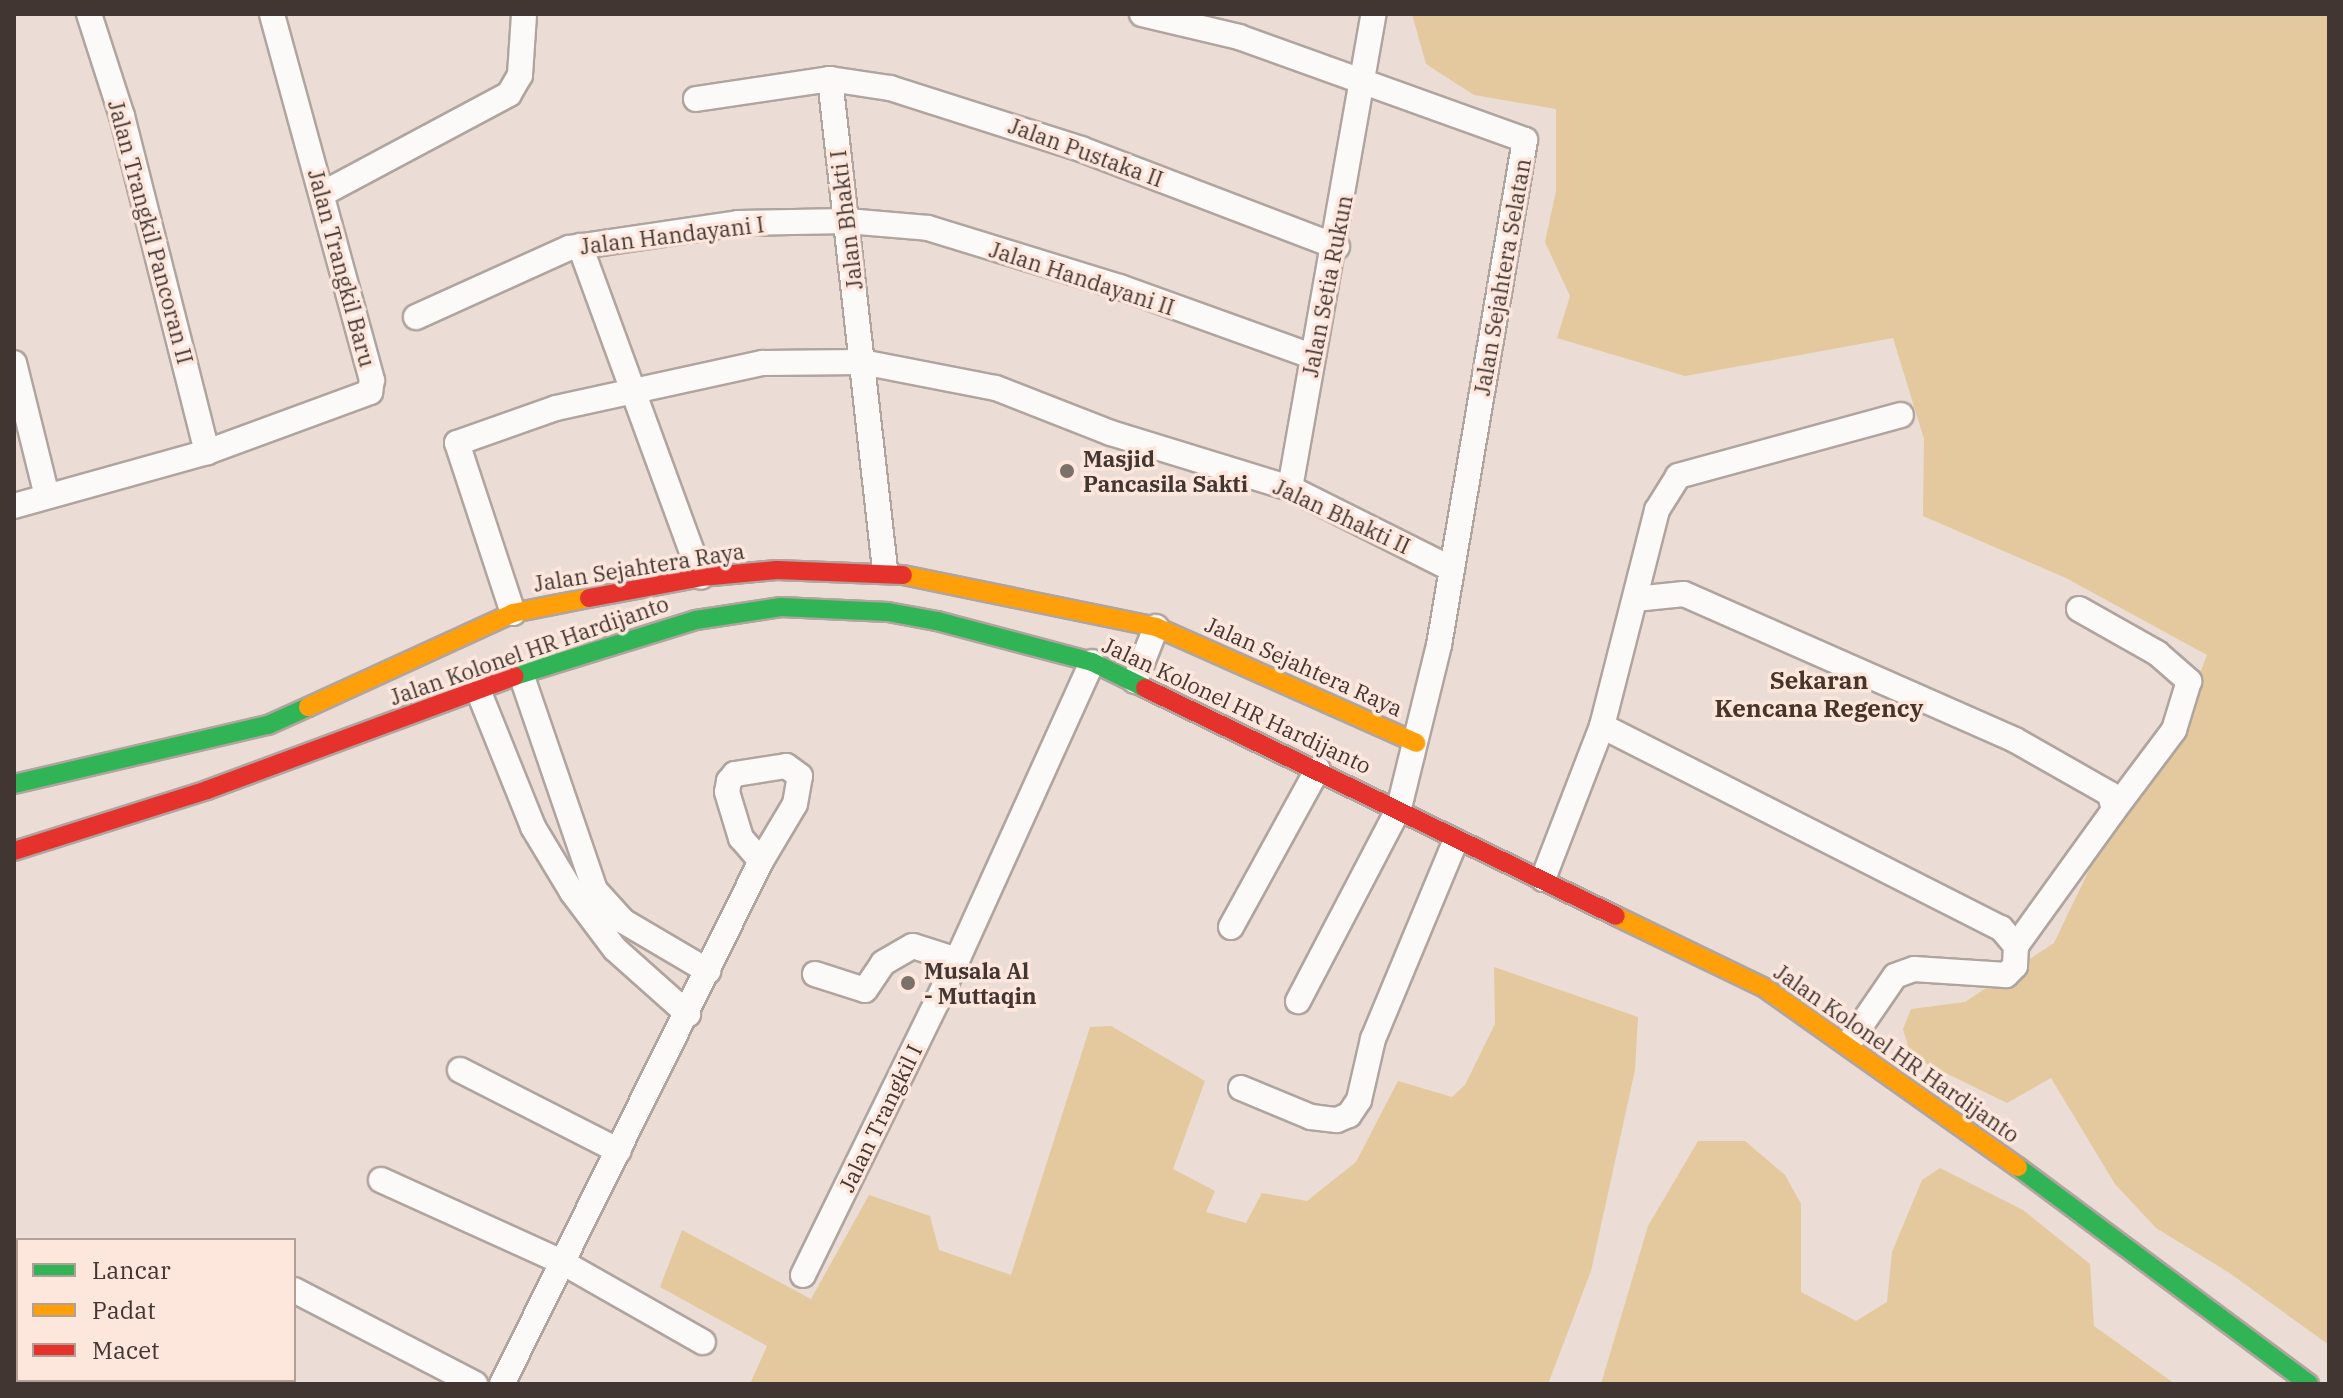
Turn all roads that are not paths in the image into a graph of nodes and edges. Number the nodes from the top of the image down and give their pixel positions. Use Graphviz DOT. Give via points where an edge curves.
graph roads {
  1 [pos="89,14"];
  2 [pos="524,14"];
  3 [pos="1142,14"];
  4 [pos="1374,14"];
  5 [pos="277,15"];
  6 [pos="830,79"];
  7 [pos="1363,83"];
  8 [pos="696,99"];
  9 [pos="322,194"];
  10 [pos="847,221"];
  11 [pos="580,246"];
  12 [pos="1337,247"];
  13 [pos="416,317"];
  14 [pos="1312,356"];
  15 [pos="862,362"];
  16 [pos="14,363"];
  17 [pos="636,388"];
  18 [pos="1901,415"];
  19 [pos="207,452"];
  20 [pos="1290,488"];
  21 [pos="47,496"];
  22 [pos="14,506"];
  23 [pos="1452,569"];
  24 [pos="777,570"];
  25 [pos="885,571"];
  26 [pos="701,577"];
  27 [pos="1635,599"];
  28 [pos="781,607"];
  29 [pos="2079,609"];
  30 [pos="513,613"];
  31 [pos="1156,627"];
  32 [pos="1092,662"];
  33 [pos="521,674"];
  34 [pos="1135,681"];
  35 [pos="478,690"];
  36 [pos="1602,726"];
  37 [pos="1416,743"];
  38 [pos="1318,769"];
  39 [pos="14,784"];
  40 [pos="1399,808"];
  41 [pos="2114,810"];
  42 [pos="1455,842"];
  43 [pos="14,851"];
  44 [pos="761,861"];
  45 [pos="1543,879"];
  46 [pos="630,925"];
  47 [pos="1231,927"];
  48 [pos="2016,946"];
  49 [pos="615,949"];
  50 [pos="957,960"];
  51 [pos="708,971"];
  52 [pos="815,974"];
  53 [pos="1298,1001"];
  54 [pos="688,1014"];
  55 [pos="1849,1043"];
  56 [pos="460,1070"];
  57 [pos="1241,1088"];
  58 [pos="619,1151"];
  59 [pos="381,1180"];
  60 [pos="562,1262"];
  61 [pos="803,1275"];
  62 [pos="296,1291"];
  63 [pos="703,1342"];
  64 [pos="475,1384"];
  65 [pos="502,1384"];
  66 [pos="2309,1384"];
  1 -- 19 [label="street, Jalan Trangkil Pancoran II" via="122,116"];
  2 -- 9 [label="street" via="520,75 509,94"];
  3 -- 7 [label="street, Jalan Sejahtera Selatan" via="1239,37"];
  4 -- 7 [label="street, Jalan Setia Rukun"];
  5 -- 9 [label="street, Jalan Trangkil Baru"];
  6 -- 8 [label="street"];
  6 -- 10 [label="street, Jalan Bhakti I"];
  6 -- 12 [label="street, Jalan Pustaka II" via="953,105"];
  7 -- 12 [label="street, Jalan Setia Rukun"];
  7 -- 23 [label="street, Jalan Sejahtera Selatan" via="1525,140"];
  9 -- 19 [label="street, Jalan Trangkil Baru" via="372,380 370,392"];
  10 -- 11 [label="street, Jalan Handayani I" via="738,223"];
  10 -- 14 [label="street, Jalan Handayani II" via="928,228 1120,287"];
  10 -- 15 [label="street, Jalan Bhakti I"];
  11 -- 13 [label="street, Jalan Handayani I"];
  11 -- 17 [label="street"];
  12 -- 14 [label="street, Jalan Setia Rukun"];
  14 -- 20 [label="street, Jalan Setia Rukun"];
  15 -- 17 [label="street" via="763,363"];
  15 -- 20 [label="street, Jalan Bhakti II" via="996,388 1111,433"];
  15 -- 25 [label="street, Jalan Bhakti I"];
  16 -- 21 [label="street"];
  17 -- 26 [label="street"];
  17 -- 30 [label="street" via="556,408 457,443"];
  18 -- 27 [label="street" via="1678,476 1657,510"];
  19 -- 21 [label="street, Jalan Trangkil Baru"];
  20 -- 23 [label="street, Jalan Bhakti II"];
  21 -- 22 [label="street, Jalan Trangkil Baru"];
  23 -- 37 [label="street, Jalan Sejahtera Selatan"];
  24 -- 25 [label="main road, Jalan Sejahtera Raya"];
  24 -- 26 [label="main road, Jalan Sejahtera Raya"];
  24 -- 28 [label="street"];
  25 -- 31 [label="main road, Jalan Sejahtera Raya"];
  26 -- 30 [label="main road, Jalan Sejahtera Raya"];
  27 -- 36 [label="street"];
  27 -- 41 [label="street" via="1657,592 1699,600 2015,740 2110,794"];
  28 -- 32 [label="main road, Jalan Kolonel HR Hardijanto" via="888,612"];
  28 -- 33 [label="main road, Jalan Kolonel HR Hardijanto" via="696,620"];
  29 -- 41 [label="street" via="2157,653 2189,681 2174,730"];
  30 -- 39 [label="main road, Jalan Sejahtera Raya" via="268,725"];
  31 -- 34 [label="street"];
  31 -- 37 [label="main road, Jalan Sejahtera Raya"];
  32 -- 34 [label="main road, Jalan Kolonel HR Hardijanto"];
  32 -- 50 [label="street, Jalan Trangkil I"];
  33 -- 35 [label="main road, Jalan Kolonel HR Hardijanto"];
  33 -- 46 [label="street" via="595,890"];
  34 -- 38 [label="main road, Jalan Kolonel HR Hardijanto"];
  35 -- 43 [label="main road, Jalan Kolonel HR Hardijanto" via="207,790"];
  35 -- 49 [label="street" via="533,827"];
  36 -- 45 [label="street"];
  36 -- 48 [label="street" via="2001,928"];
  37 -- 40 [label="street, Jalan Sejahtera Selatan"];
  38 -- 40 [label="main road, Jalan Kolonel HR Hardijanto"];
  38 -- 47 [label="street"];
  40 -- 42 [label="main road, Jalan Kolonel HR Hardijanto"];
  40 -- 53 [label="street, Jalan Sejahtera Selatan"];
  41 -- 48 [label="street"];
  42 -- 45 [label="main road, Jalan Kolonel HR Hardijanto"];
  42 -- 57 [label="street" via="1373,1039 1359,1100 1349,1115 1311,1117"];
  44 -- 51 [label="street"];
  45 -- 55 [label="main road, Jalan Kolonel HR Hardijanto" via="1765,988"];
  46 -- 49 [label="street"];
  46 -- 51 [label="street"];
  48 -- 55 [label="street" via="2015,966 2006,975 1914,969 1895,976"];
  49 -- 54 [label="street"];
  50 -- 52 [label="street" via="913,946 883,963 865,990"];
  50 -- 61 [label="street, Jalan Trangkil I"];
  51 -- 54 [label="street"];
  54 -- 58 [label="street"];
  55 -- 66 [label="main road, Jalan Kolonel HR Hardijanto"];
  56 -- 58 [label="street"];
  58 -- 60 [label="street"];
  59 -- 60 [label="street"];
  60 -- 63 [label="street"];
  60 -- 65 [label="street"];
  62 -- 64 [label="street"];
}
